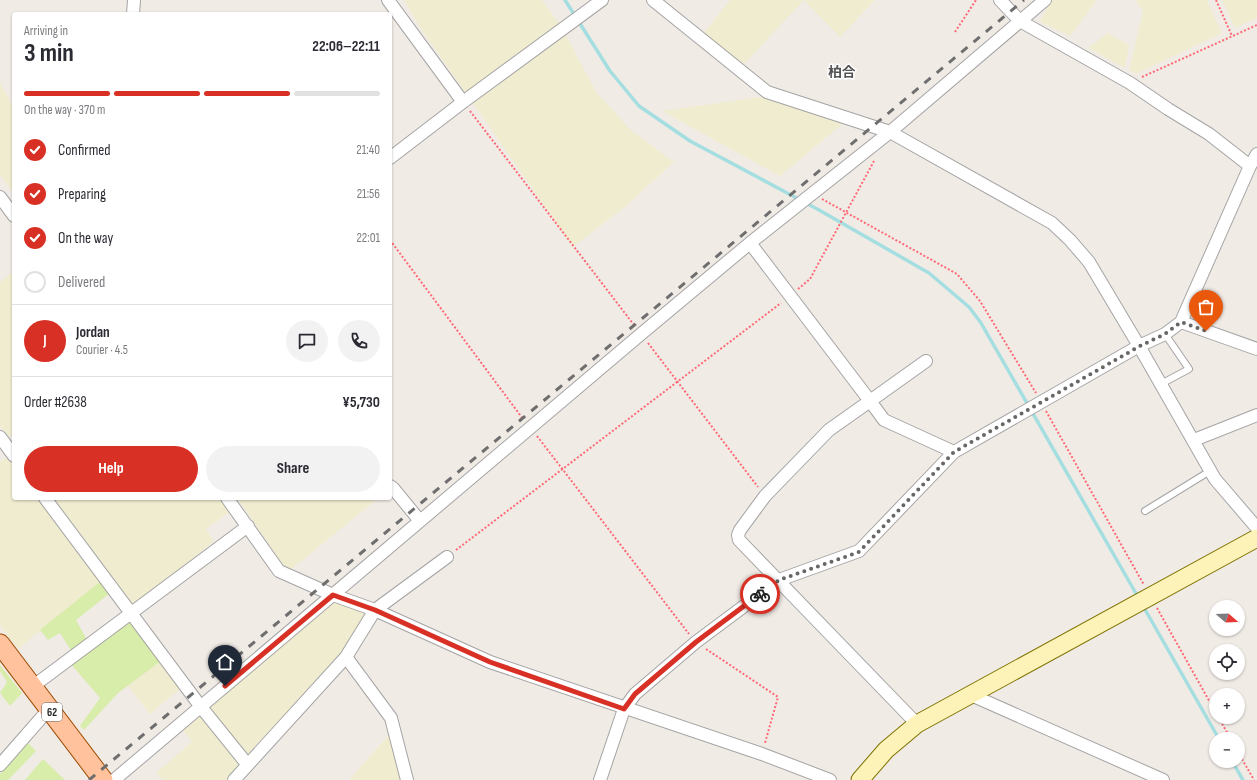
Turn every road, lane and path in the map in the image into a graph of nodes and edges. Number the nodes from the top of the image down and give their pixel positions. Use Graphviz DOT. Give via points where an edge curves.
graph roads {
  1 [pos="134,0"];
  2 [pos="388,0"];
  3 [pos="602,0"];
  4 [pos="653,0"];
  5 [pos="976,0"];
  6 [pos="1000,0"];
  7 [pos="1045,0"];
  8 [pos="1216,0"];
  9 [pos="133,12"];
  10 [pos="1020,21"];
  11 [pos="1257,26"];
  12 [pos="955,32"];
  13 [pos="1232,36"];
  14 [pos="1130,83"];
  15 [pos="463,102"];
  16 [pos="890,132"];
  17 [pos="1257,154"];
  18 [pos="392,156"];
  19 [pos="875,159"];
  20 [pos="1253,166"];
  21 [pos="812,194"];
  22 [pos="0,197"];
  23 [pos="12,213"];
  24 [pos="846,213"];
  25 [pos="392,243"];
  26 [pos="750,243"];
  27 [pos="790,297"];
  28 [pos="1181,322"];
  29 [pos="641,334"];
  30 [pos="1165,334"];
  31 [pos="1140,346"];
  32 [pos="1257,349"];
  33 [pos="926,361"];
  34 [pos="678,381"];
  35 [pos="1161,384"];
  36 [pos="870,401"];
  37 [pos="1041,402"];
  38 [pos="1257,415"];
  39 [pos="530,428"];
  40 [pos="0,437"];
  41 [pos="1194,440"];
  42 [pos="9,451"];
  43 [pos="954,452"];
  44 [pos="563,469"];
  45 [pos="1210,471"];
  46 [pos="392,488"];
  47 [pos="765,496"];
  48 [pos="46,500"];
  49 [pos="228,500"];
  50 [pos="1145,511"];
  51 [pos="420,521"];
  52 [pos="248,526"];
  53 [pos="1257,528"];
  54 [pos="1257,538"];
  55 [pos="447,557"];
  56 [pos="779,580"];
  57 [pos="333,595"];
  58 [pos="1151,597"];
  59 [pos="375,610"];
  60 [pos="132,614"];
  61 [pos="696,642"];
  62 [pos="0,644"];
  63 [pos="346,657"];
  64 [pos="32,687"];
  65 [pos="969,694"];
  66 [pos="1209,701"];
  67 [pos="201,707"];
  68 [pos="49,709"];
  69 [pos="624,709"];
  70 [pos="917,724"];
  71 [pos="762,754"];
  72 [pos="0,764"];
  73 [pos="247,764"];
  74 [pos="1245,764"];
  75 [pos="103,780"];
  76 [pos="114,780"];
  77 [pos="234,780"];
  78 [pos="407,780"];
  79 [pos="600,780"];
  80 [pos="830,780"];
  81 [pos="860,780"];
  82 [pos="1163,780"];
  83 [pos="1254,780"];
  1 -- 9 [label="street"];
  2 -- 15 [label="street"];
  3 -- 15 [label="street"];
  4 -- 16 [label="street" via="767,92"];
  5 -- 12 [label="path"];
  6 -- 10 [label="street"];
  7 -- 10 [label="street"];
  8 -- 13 [label="path"];
  10 -- 14 [label="street"];
  10 -- 16 [label="street"];
  11 -- 13 [label="path"];
  13 -- 14 [label="path"];
  14 -- 20 [label="street"];
  15 -- 18 [label="street"];
  15 -- 29 [label="path"];
  16 -- 21 [label="street"];
  16 -- 31 [label="street" via="1052,223 1089,262"];
  17 -- 20 [label="street"];
  19 -- 24 [label="path"];
  20 -- 28 [label="street"];
  21 -- 24 [label="path"];
  21 -- 26 [label="street"];
  22 -- 23 [label="street"];
  24 -- 27 [label="path" via="810,279"];
  24 -- 37 [label="path" via="957,274 980,301"];
  25 -- 39 [label="path"];
  26 -- 27 [label="street"];
  26 -- 29 [label="street"];
  27 -- 34 [label="path"];
  27 -- 36 [label="street"];
  28 -- 30 [label="street"];
  28 -- 32 [label="street"];
  29 -- 34 [label="path"];
  29 -- 39 [label="street"];
  30 -- 31 [label="street"];
  30 -- 35 [label="lane" via="1190,369"];
  31 -- 35 [label="street"];
  31 -- 37 [label="street"];
  33 -- 36 [label="street"];
  34 -- 44 [label="path"];
  34 -- 47 [label="path"];
  35 -- 41 [label="street"];
  36 -- 43 [label="street" via="884,420"];
  36 -- 47 [label="street" via="829,430"];
  37 -- 43 [label="street"];
  37 -- 58 [label="path"];
  38 -- 41 [label="street"];
  39 -- 44 [label="path"];
  39 -- 51 [label="street"];
  40 -- 42 [label="street"];
  41 -- 45 [label="street"];
  43 -- 56 [label="street" via="859,552"];
  44 -- 55 [label="path"];
  44 -- 61 [label="path"];
  45 -- 50 [label="lane"];
  45 -- 53 [label="street" via="1214,479"];
  46 -- 51 [label="street"];
  47 -- 56 [label="street" via="738,535 739,540"];
  48 -- 60 [label="street"];
  49 -- 52 [label="street"];
  51 -- 57 [label="street"];
  52 -- 57 [label="street" via="279,571"];
  52 -- 60 [label="street"];
  54 -- 58 [label="street"];
  55 -- 59 [label="street"];
  56 -- 61 [label="street"];
  56 -- 70 [label="street"];
  57 -- 59 [label="street"];
  57 -- 67 [label="street"];
  58 -- 65 [label="street"];
  58 -- 66 [label="path"];
  59 -- 63 [label="street"];
  59 -- 69 [label="street" via="490,662"];
  60 -- 64 [label="street"];
  60 -- 67 [label="street"];
  61 -- 69 [label="street" via="635,694"];
  61 -- 71 [label="path" via="778,697"];
  62 -- 64 [label="main road, 62"];
  63 -- 73 [label="street"];
  63 -- 78 [label="street" via="391,718"];
  64 -- 68 [label="main road, 62"];
  65 -- 70 [label="street"];
  65 -- 82 [label="street"];
  67 -- 73 [label="street"];
  67 -- 76 [label="street"];
  68 -- 72 [label="street"];
  68 -- 75 [label="main road, 62"];
  69 -- 71 [label="street"];
  69 -- 79 [label="street"];
  70 -- 81 [label="street" via="886,750"];
  71 -- 80 [label="street"];
  73 -- 77 [label="street"];
  74 -- 83 [label="path"];
}
